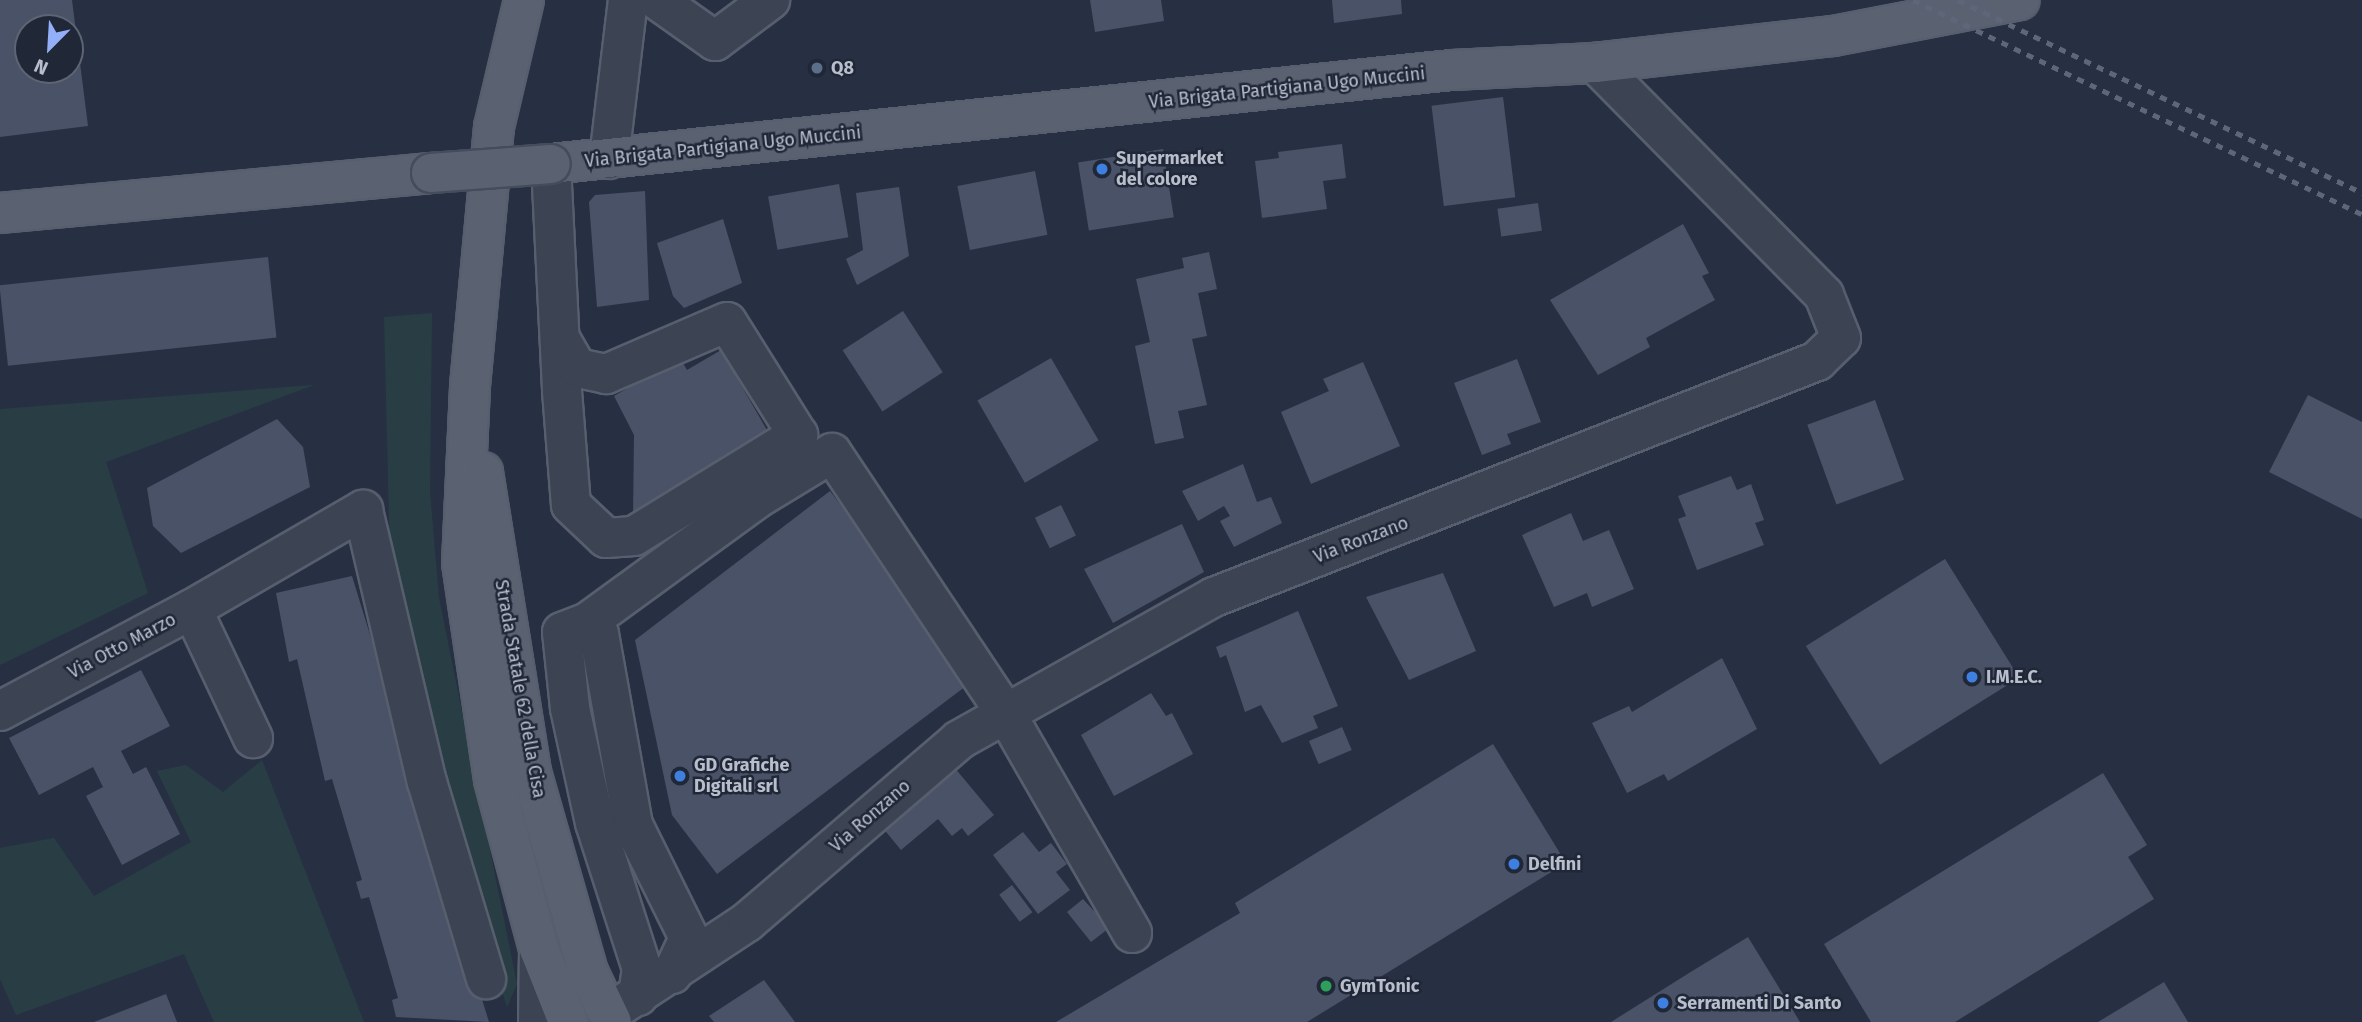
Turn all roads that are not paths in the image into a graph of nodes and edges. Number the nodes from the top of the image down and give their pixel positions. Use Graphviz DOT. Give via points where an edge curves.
graph roads {
  1 [pos="524,0"];
  2 [pos="628,0"];
  3 [pos="657,0"];
  4 [pos="770,0"];
  5 [pos="2020,0"];
  6 [pos="1595,63"];
  7 [pos="608,159"];
  8 [pos="551,164"];
  9 [pos="0,213"];
  10 [pos="561,340"];
  11 [pos="470,387"];
  12 [pos="192,609"];
  13 [pos="588,622"];
  14 [pos="0,711"];
  15 [pos="1005,712"];
  16 [pos="253,738"];
  17 [pos="1132,933"];
  18 [pos="538,949"];
  19 [pos="672,974"];
  20 [pos="486,979"];
  21 [pos="619,1011"];
  22 [pos="538,1022"];
  23 [pos="568,1022"];
  1 -- 11 [label="main road, Strada Statale 62 della Cisa" via="494,127"];
  2 -- 7 [label="street"];
  3 -- 4 [label="street" via="715,41"];
  5 -- 6 [label="main road, Via Brigata Partigiana Ugo Muccini" via="1833,36"];
  6 -- 7 [label="main road, Via Brigata Partigiana Ugo Muccini" via="1452,70"];
  6 -- 15 [label="street, Via Ronzano" via="1824,295 1841,338 1816,361 1214,597"];
  7 -- 8 [label="main road, Via Brigata Partigiana Ugo Muccini"];
  8 -- 9 [label="main road, Via Brigata Partigiana Ugo Muccini, bridge"];
  8 -- 10 [label="street"];
  10 -- 10 [label="street" via="578,369 606,374 727,322 798,435 634,536 606,538 571,505"];
  11 -- 18 [label="main road, Strada Statale 62 della Cisa" via="462,563 479,710"];
  11 -- 21 [label="main road, Strada Statale 62 della Cisa" via="531,772 588,972"];
  12 -- 14 [label="street, Via Otto Marzo"];
  12 -- 16 [label="street, Via Otto Marzo"];
  12 -- 20 [label="street" via="362,510 427,782"];
  13 -- 15 [label="street" via="755,500 832,453"];
  13 -- 19 [label="street" via="599,634 633,825 689,938"];
  13 -- 21 [label="street" via="562,632 562,646 596,823 642,969"];
  15 -- 17 [label="street"];
  15 -- 19 [label="street, Via Ronzano" via="959,740 747,922"];
  18 -- 22 [label="street"];
  18 -- 23 [label="main road, Strada Statale 62 della Cisa"];
  19 -- 21 [label="street, Via Ronzano"];
}
